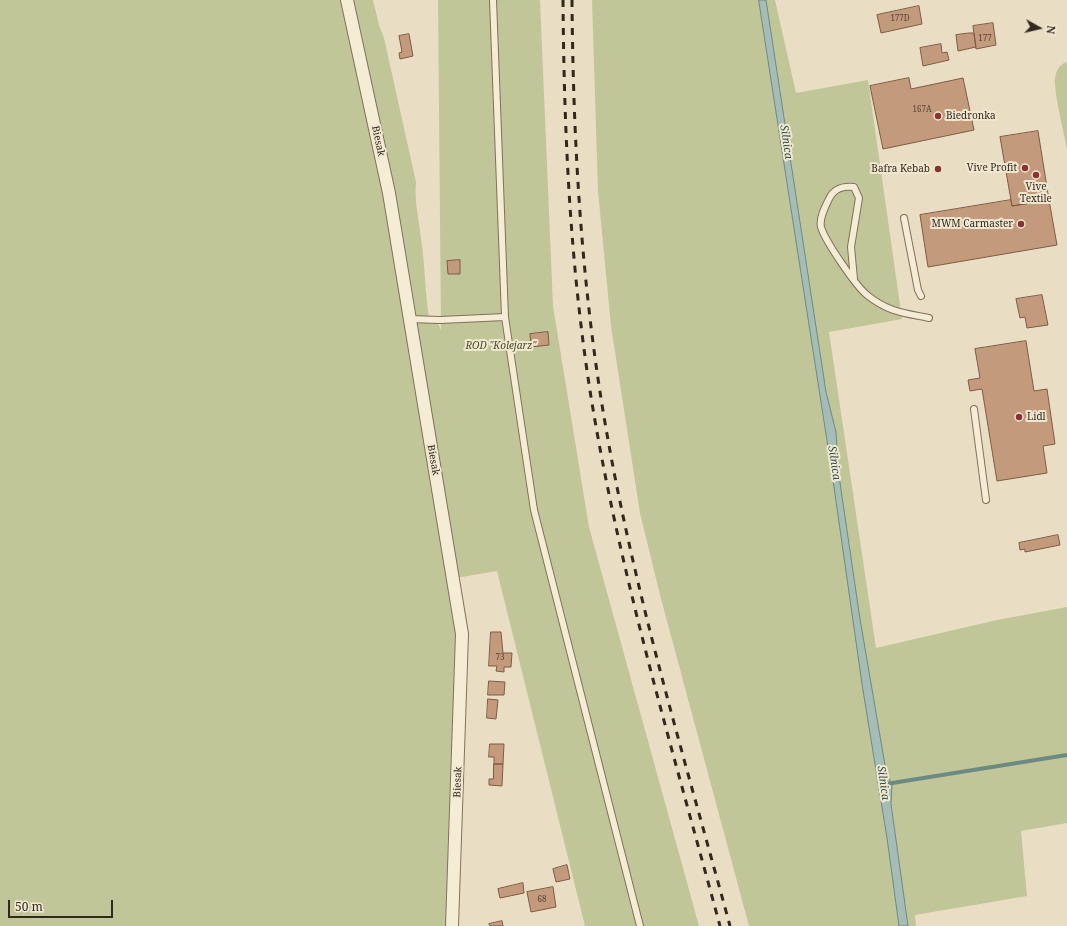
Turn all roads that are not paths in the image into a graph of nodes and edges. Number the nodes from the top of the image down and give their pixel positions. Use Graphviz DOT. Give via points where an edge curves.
graph roads {
  1 [pos="347,0"];
  2 [pos="493,0"];
  3 [pos="904,218"];
  4 [pos="854,279"];
  5 [pos="921,296"];
  6 [pos="505,317"];
  7 [pos="929,318"];
  8 [pos="409,319"];
  9 [pos="974,409"];
  10 [pos="986,500"];
  11 [pos="452,926"];
  12 [pos="640,926"];
  1 -- 8 [label="street, Biesak" via="389,193"];
  2 -- 6 [label="lane"];
  3 -- 5 [label="lane"];
  4 -- 4 [label="lane" via="840,261 821,227 822,212 832,193 844,186 854,188 859,198 851,247"];
  4 -- 7 [label="lane" via="866,294 891,311"];
  6 -- 8 [label="lane"];
  6 -- 12 [label="lane" via="534,510"];
  8 -- 11 [label="street, Biesak" via="462,634"];
  9 -- 10 [label="lane"];
}
